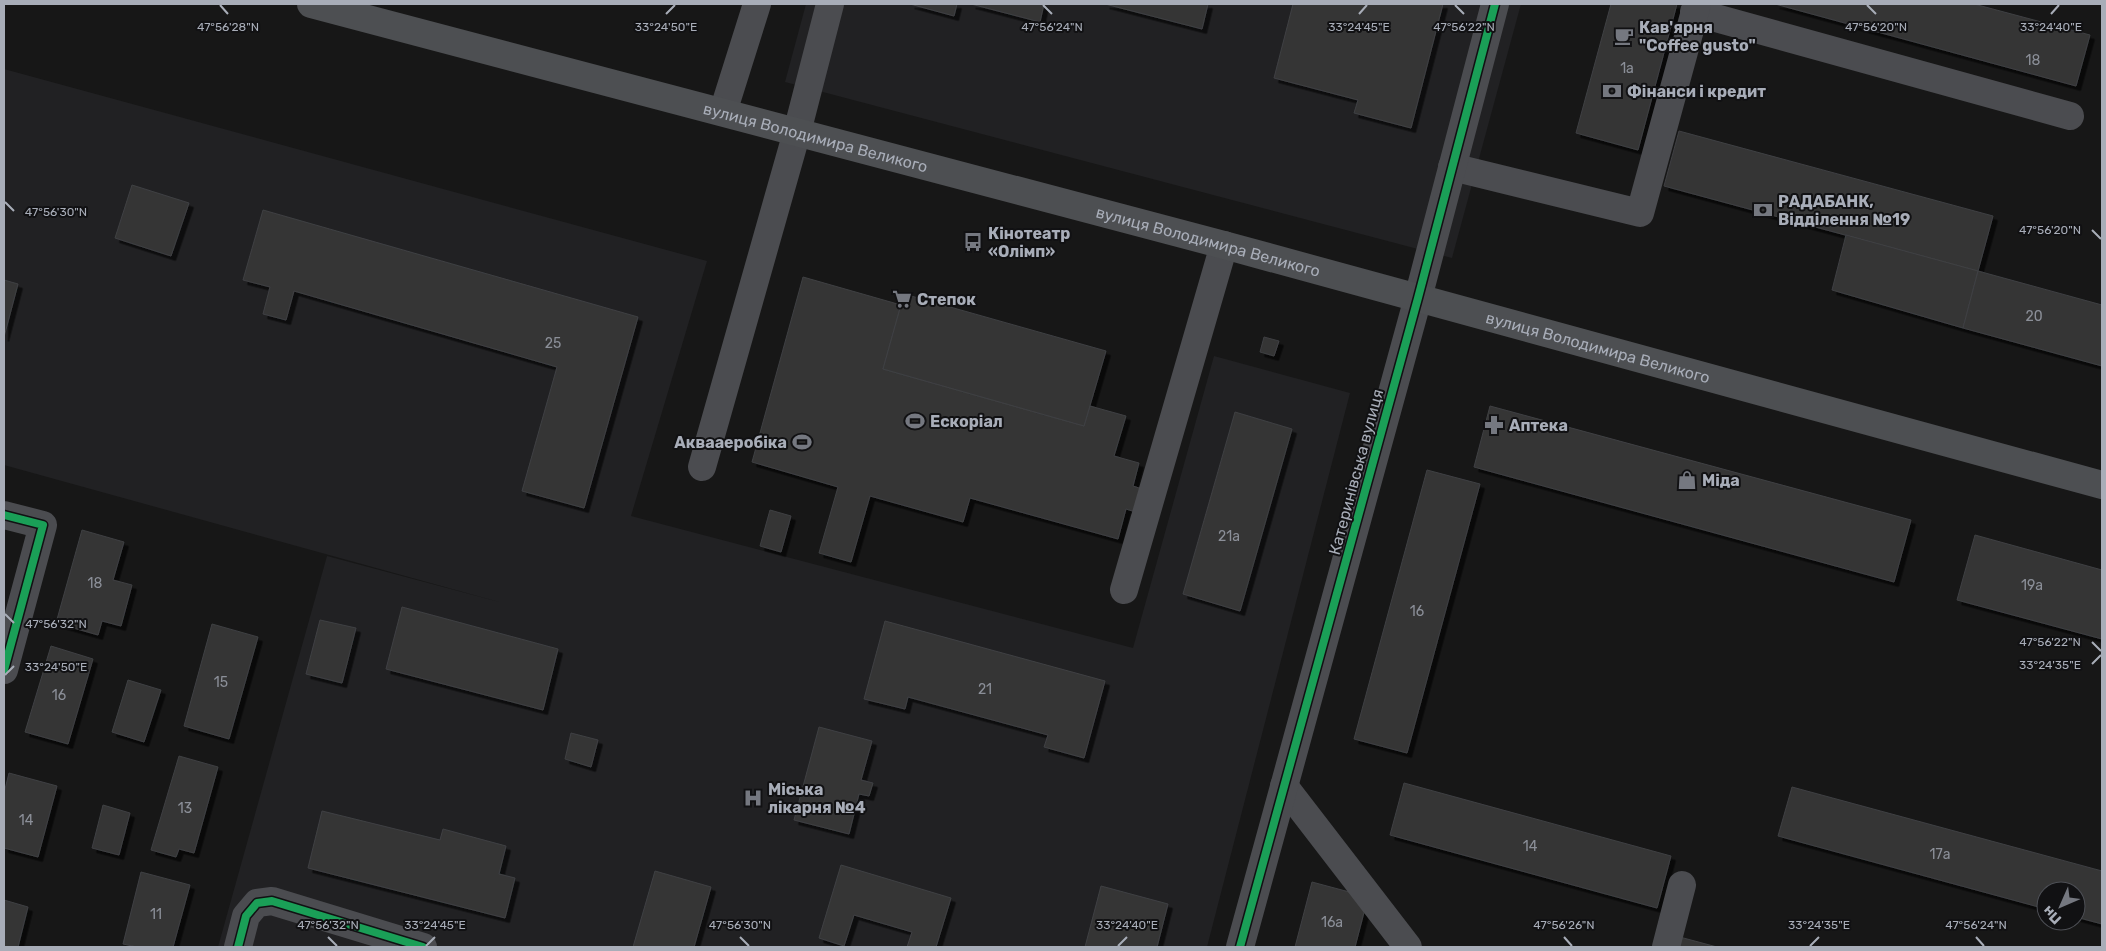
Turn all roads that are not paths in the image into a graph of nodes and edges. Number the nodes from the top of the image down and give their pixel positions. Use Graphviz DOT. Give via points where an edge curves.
graph roads {
  1 [pos="311,4"];
  2 [pos="757,4"];
  3 [pos="830,4"];
  4 [pos="1495,4"];
  5 [pos="1696,8"];
  6 [pos="723,112"];
  7 [pos="2070,116"];
  8 [pos="797,132"];
  9 [pos="1452,167"];
  10 [pos="1224,245"];
  11 [pos="1418,298"];
  12 [pos="702,467"];
  13 [pos="2102,485"];
  14 [pos="4,515"];
  15 [pos="1124,590"];
  16 [pos="4,670"];
  17 [pos="1284,786"];
  18 [pos="1682,885"];
  19 [pos="238,947"];
  20 [pos="422,947"];
  21 [pos="1240,947"];
  22 [pos="1408,947"];
  23 [pos="1666,947"];
  1 -- 6 [label="main road, вулиця Володимира Великого"];
  2 -- 6 [label="street"];
  3 -- 8 [label="street"];
  4 -- 9 [label="street, Катеринівська вулиця"];
  5 -- 7 [label="street"];
  5 -- 9 [label="street" via="1640,213"];
  6 -- 8 [label="main road, вулиця Володимира Великого"];
  8 -- 10 [label="main road, вулиця Володимира Великого"];
  8 -- 12 [label="street"];
  9 -- 11 [label="street, Катеринівська вулиця"];
  10 -- 11 [label="main road, вулиця Володимира Великого"];
  10 -- 15 [label="street"];
  11 -- 13 [label="main road, вулиця Володимира Великого"];
  11 -- 17 [label="street, Катеринівська вулиця"];
  14 -- 16 [label="street" via="43,525"];
  17 -- 21 [label="street, Катеринівська вулиця"];
  17 -- 22 [label="street"];
  18 -- 23 [label="street"];
  19 -- 20 [label="street" via="246,916 257,903 272,901"];
}
